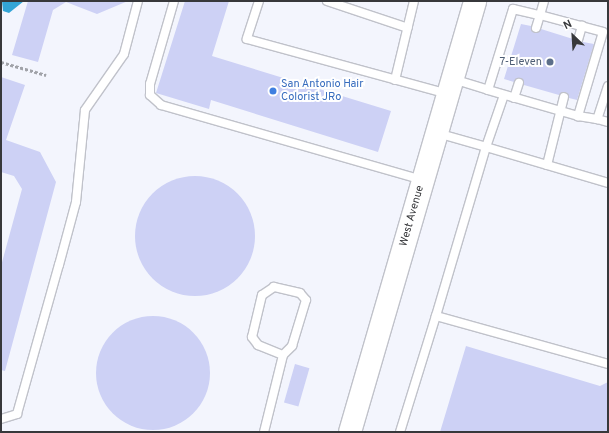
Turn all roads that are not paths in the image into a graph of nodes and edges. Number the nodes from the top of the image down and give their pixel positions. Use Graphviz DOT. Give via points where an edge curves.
graph roads {
  1 [pos="138,1"];
  2 [pos="174,1"];
  3 [pos="259,1"];
  4 [pos="327,1"];
  5 [pos="414,1"];
  6 [pos="475,1"];
  7 [pos="544,1"];
  8 [pos="540,15"];
  9 [pos="582,26"];
  10 [pos="408,28"];
  11 [pos="536,28"];
  12 [pos="578,40"];
  13 [pos="395,80"];
  14 [pos="519,83"];
  15 [pos="450,86"];
  16 [pos="608,86"];
  17 [pos="488,90"];
  18 [pos="504,95"];
  19 [pos="564,97"];
  20 [pos="514,98"];
  21 [pos="561,112"];
  22 [pos="578,116"];
  23 [pos="598,119"];
  24 [pos="608,122"];
  25 [pos="437,133"];
  26 [pos="486,147"];
  27 [pos="547,165"];
  28 [pos="423,181"];
  29 [pos="608,183"];
  30 [pos="436,316"];
  31 [pos="283,355"];
  32 [pos="608,364"];
  33 [pos="1,419"];
  34 [pos="264,432"];
  35 [pos="350,432"];
  36 [pos="400,432"];
  1 -- 33 [label="lane" via="124,54 85,110 76,202 59,265 18,414"];
  2 -- 28 [label="lane" via="150,84 150,95 161,105"];
  3 -- 13 [label="lane" via="247,38"];
  4 -- 10 [label="lane"];
  5 -- 10 [label="lane"];
  6 -- 15 [label="main road, West Avenue"];
  7 -- 8 [label="lane"];
  8 -- 9 [label="lane"];
  8 -- 11 [label="lane"];
  8 -- 17 [label="lane" via="513,9"];
  9 -- 12 [label="lane"];
  9 -- 22 [label="lane" via="603,32"];
  10 -- 13 [label="lane"];
  13 -- 15 [label="lane"];
  14 -- 20 [label="lane"];
  15 -- 17 [label="lane"];
  15 -- 25 [label="main road, West Avenue"];
  16 -- 23 [label="lane"];
  17 -- 18 [label="lane"];
  18 -- 20 [label="lane"];
  18 -- 26 [label="lane"];
  19 -- 21 [label="lane"];
  20 -- 21 [label="lane"];
  21 -- 22 [label="lane"];
  21 -- 27 [label="lane"];
  22 -- 23 [label="lane"];
  23 -- 24 [label="lane"];
  25 -- 26 [label="lane"];
  25 -- 28 [label="main road, West Avenue"];
  26 -- 27 [label="lane"];
  26 -- 30 [label="lane"];
  27 -- 29 [label="lane"];
  28 -- 35 [label="main road, West Avenue"];
  30 -- 32 [label="lane"];
  30 -- 36 [label="lane"];
  31 -- 31 [label="lane" via="292,346 306,300 300,293 274,287 262,294 252,337 258,345"];
  31 -- 34 [label="lane"];
}
